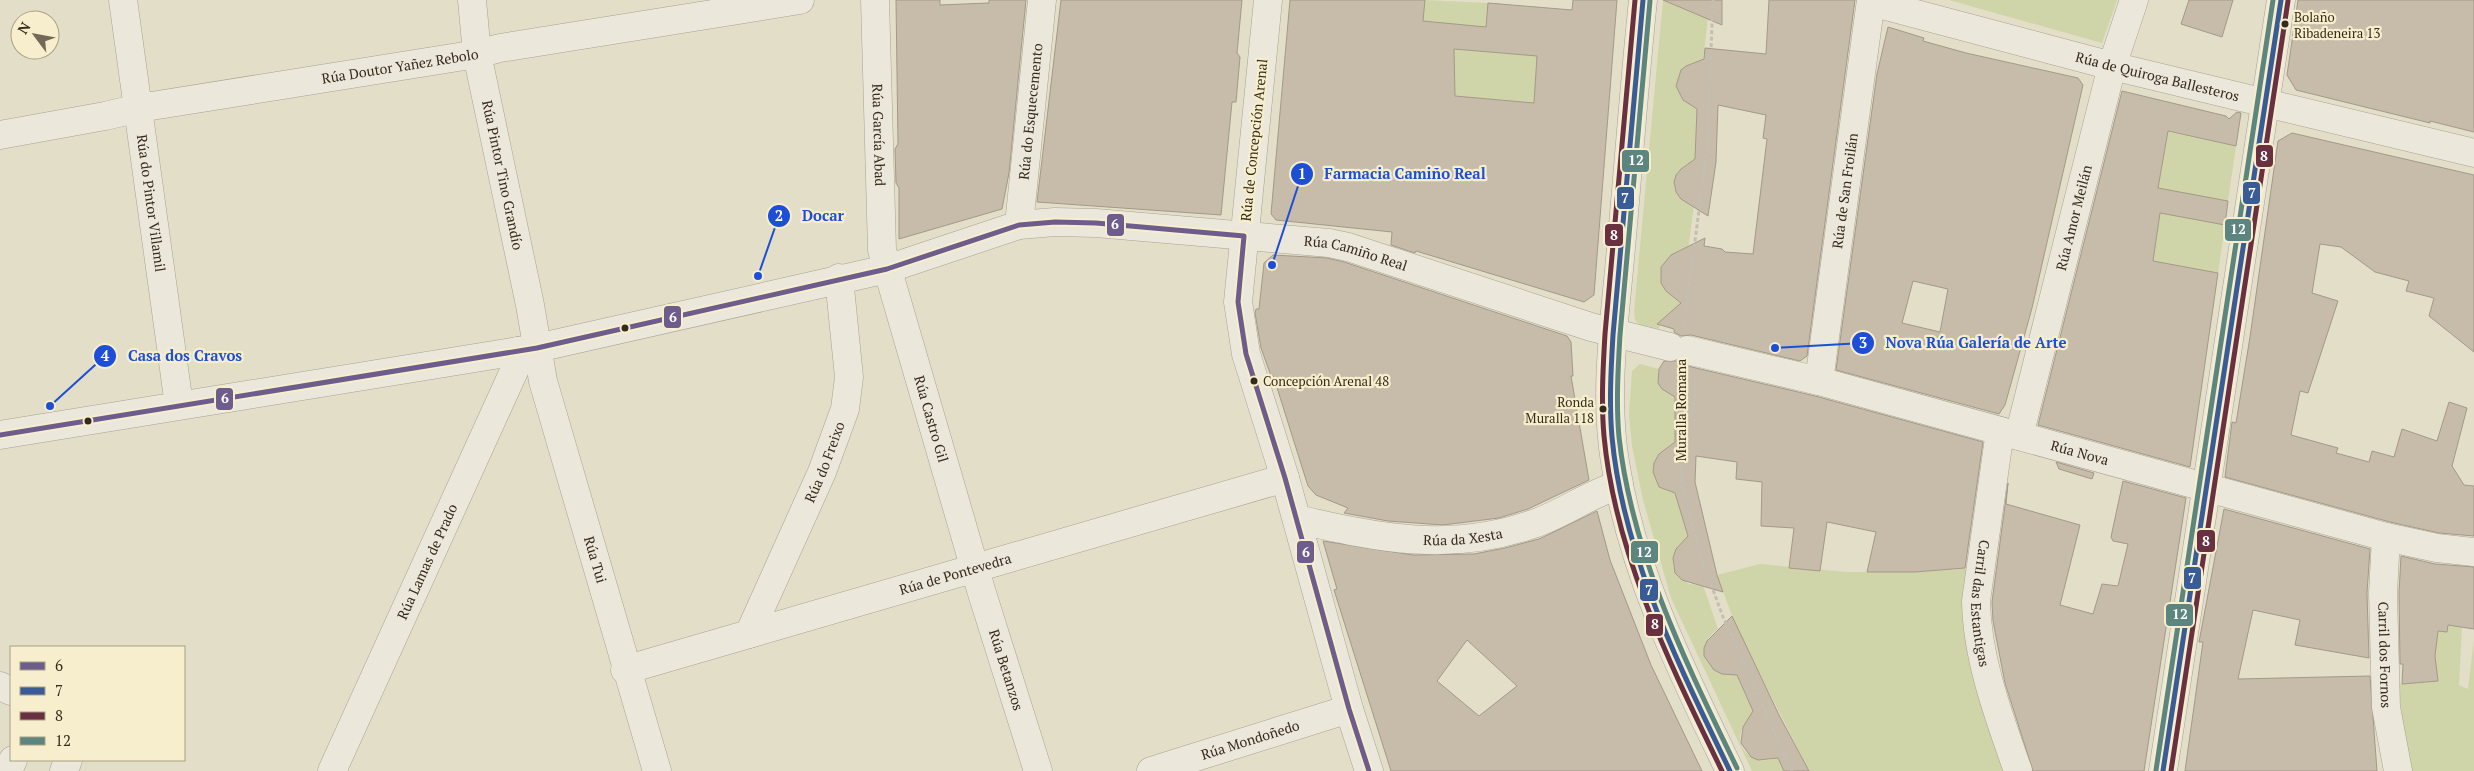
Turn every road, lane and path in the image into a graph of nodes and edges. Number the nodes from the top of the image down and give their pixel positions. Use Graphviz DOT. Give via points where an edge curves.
graph roads {
  1 [pos="123,0"];
  2 [pos="472,0"];
  3 [pos="800,0"];
  4 [pos="874,0"];
  5 [pos="1042,0"];
  6 [pos="1268,0"];
  7 [pos="1643,0"];
  8 [pos="1713,0"];
  9 [pos="2134,0"];
  10 [pos="2280,0"];
  11 [pos="1871,1"];
  12 [pos="698,7"];
  13 [pos="477,54"];
  14 [pos="2112,66"];
  15 [pos="2265,104"];
  16 [pos="139,108"];
  17 [pos="0,135"];
  18 [pos="2474,153"];
  19 [pos="1019,225"];
  20 [pos="1244,236"];
  21 [pos="887,269"];
  22 [pos="839,278"];
  23 [pos="1613,334"];
  24 [pos="1682,348"];
  25 [pos="528,349"];
  26 [pos="1819,382"];
  27 [pos="179,405"];
  28 [pos="1681,413"];
  29 [pos="2009,434"];
  30 [pos="0,435"];
  31 [pos="1285,478"];
  32 [pos="1619,484"];
  33 [pos="2205,488"];
  34 [pos="1296,519"];
  35 [pos="2386,537"];
  36 [pos="2474,552"];
  37 [pos="976,568"];
  38 [pos="749,634"];
  39 [pos="626,670"];
  40 [pos="1349,709"];
  41 [pos="332,771"];
  42 [pos="657,771"];
  43 [pos="1038,771"];
  44 [pos="1150,771"];
  45 [pos="1369,771"];
  46 [pos="1730,771"];
  47 [pos="1792,771"];
  48 [pos="2018,771"];
  49 [pos="2163,771"];
  50 [pos="2398,771"];
  1 -- 16 [label="street, Rúa do Pintor Villamil"];
  2 -- 13 [label="street, Rúa Pintor Tino Grandío"];
  3 -- 12 [label="street, Rúa Doutor Yañez Rebolo"];
  4 -- 21 [label="street, Rúa García Abad" via="882,250"];
  5 -- 19 [label="street, Rúa do Esquecemento"];
  6 -- 20 [label="street, Rúa de Concepción Arenal"];
  7 -- 23 [label="street"];
  8 -- 24 [label="path, Muralla Romana" via="1707,149"];
  9 -- 14 [label="street, Rúa Amor Meilán"];
  10 -- 15 [label="street"];
  11 -- 14 [label="street, Rúa de Quiroga Ballesteros"];
  11 -- 26 [label="street, Rúa de San Froilán"];
  12 -- 13 [label="street, Rúa Doutor Yañez Rebolo"];
  13 -- 16 [label="street, Rúa Doutor Yañez Rebolo"];
  13 -- 25 [label="street, Rúa Pintor Tino Grandío" via="530,305"];
  14 -- 15 [label="street, Rúa de Quiroga Ballesteros"];
  14 -- 29 [label="street, Rúa Amor Meilán"];
  15 -- 18 [label="street, Rúa de Quiroga Ballesteros"];
  15 -- 33 [label="street"];
  16 -- 17 [label="street, Rúa Doutor Yañez Rebolo"];
  16 -- 27 [label="street, Rúa do Pintor Villamil"];
  19 -- 20 [label="street, Rúa Camiño Real" via="1096,223"];
  19 -- 21 [label="street, Rúa Camiño Real"];
  20 -- 23 [label="street, Rúa Camiño Real" via="1348,247"];
  20 -- 31 [label="street, Rúa de Concepción Arenal" via="1238,302 1246,354"];
  21 -- 22 [label="street, Rúa Camiño Real"];
  21 -- 37 [label="street, Rúa Castro Gil"];
  22 -- 25 [label="street, Rúa Camiño Real"];
  22 -- 38 [label="street, Rúa do Freixo" via="849,377 844,409 822,472"];
  23 -- 24 [label="street, Rúa Nova"];
  23 -- 32 [label="street" via="1609,403"];
  24 -- 26 [label="street, Rúa Nova"];
  24 -- 28 [label="path, Muralla Romana"];
  24 -- 28 [label="path" via="1684,373 1696,375 1693,412"];
  25 -- 27 [label="street, Rúa Camiño Real"];
  25 -- 39 [label="street, Rúa Tui" via="543,381"];
  25 -- 41 [label="street, Rúa Lamas de Prado" via="519,360"];
  26 -- 29 [label="street, Rúa Nova"];
  27 -- 30 [label="street, Rúa Camiño Real"];
  28 -- 47 [label="path, Muralla Romana" via="1682,487 1701,557 1723,617"];
  29 -- 33 [label="street, Rúa Nova"];
  29 -- 48 [label="street, Carril das Estantigas" via="1976,601 1976,622 2002,725"];
  31 -- 34 [label="street, Rúa de Concepción Arenal"];
  31 -- 37 [label="street, Rúa de Pontevedra"];
  32 -- 34 [label="street, Rúa da Xesta" via="1536,523 1504,534 1457,542 1399,539"];
  32 -- 46 [label="street" via="1661,625"];
  33 -- 35 [label="street, Rúa Nova"];
  33 -- 49 [label="street"];
  34 -- 40 [label="street, Rúa de Concepción Arenal"];
  35 -- 36 [label="street, Rúa Nova"];
  35 -- 50 [label="street, Carril dos Fornos" via="2383,593 2386,707"];
  37 -- 38 [label="street, Rúa de Pontevedra"];
  37 -- 43 [label="street, Rúa Betanzos"];
  38 -- 39 [label="street, Rúa de Pontevedra"];
  39 -- 42 [label="street, Rúa Tui"];
  40 -- 44 [label="street, Rúa Mondoñedo"];
  40 -- 45 [label="street, Rúa de Concepción Arenal"];
}
